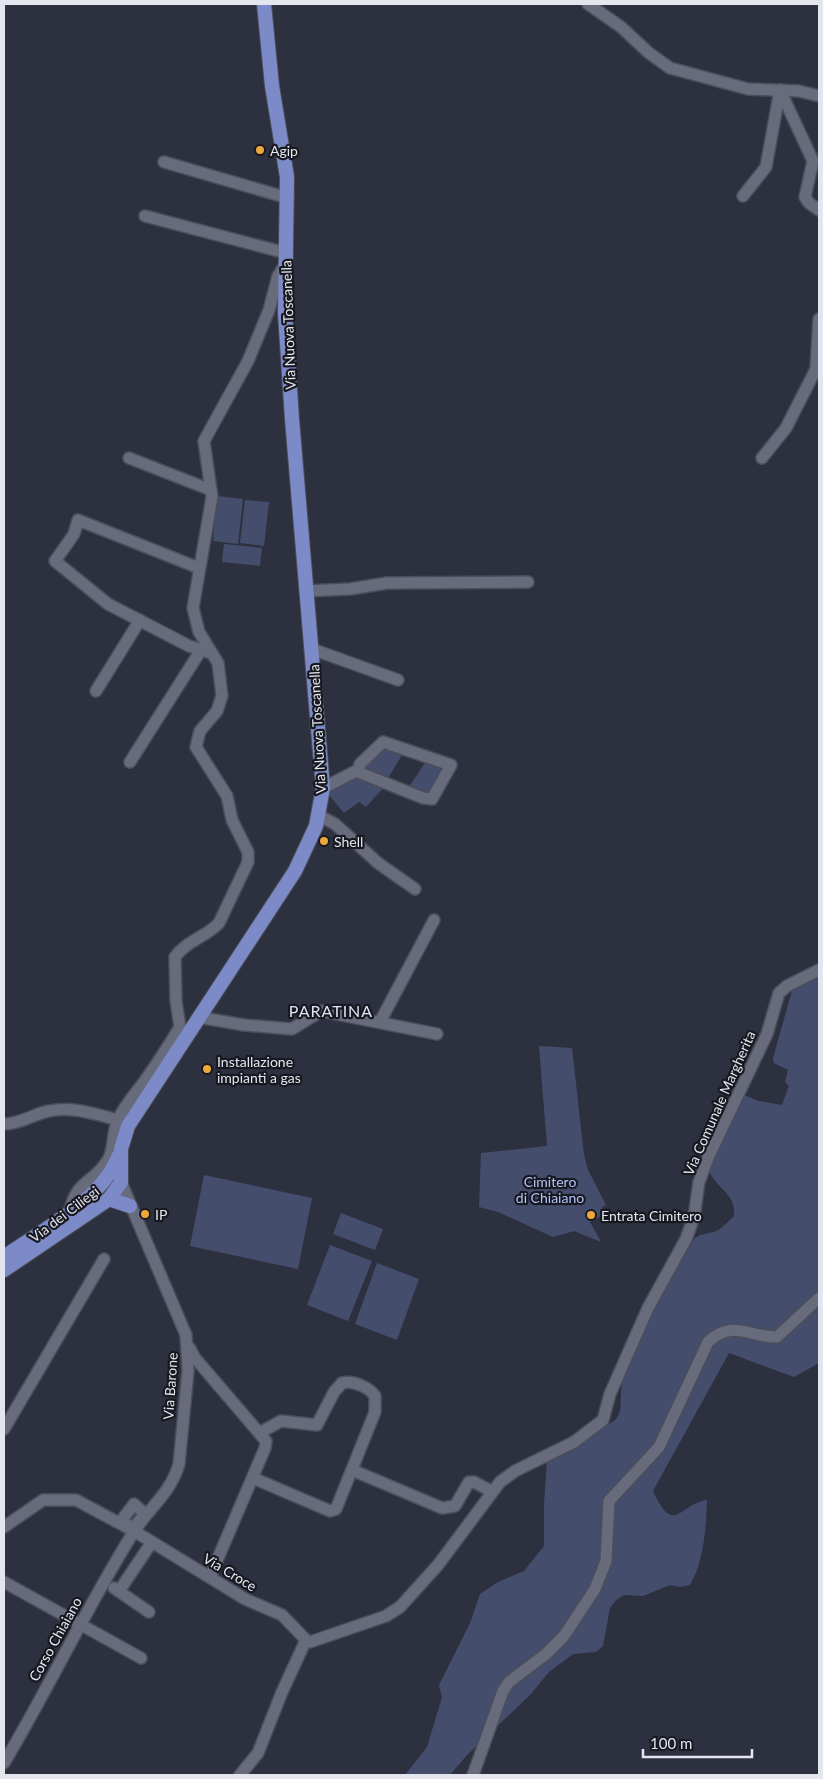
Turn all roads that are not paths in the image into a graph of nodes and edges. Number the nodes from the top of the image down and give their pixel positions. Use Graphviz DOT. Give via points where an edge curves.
graph roads {
  1 [pos="264,4"];
  2 [pos="588,4"];
  3 [pos="780,90"];
  4 [pos="819,96"];
  5 [pos="164,162"];
  6 [pos="816,166"];
  7 [pos="743,196"];
  8 [pos="288,198"];
  9 [pos="819,210"];
  10 [pos="145,216"];
  11 [pos="285,259"];
  12 [pos="819,318"];
  13 [pos="129,458"];
  14 [pos="762,458"];
  15 [pos="211,490"];
  16 [pos="199,568"];
  17 [pos="528,582"];
  18 [pos="306,591"];
  19 [pos="140,620"];
  20 [pos="312,649"];
  21 [pos="206,652"];
  22 [pos="398,680"];
  23 [pos="96,690"];
  24 [pos="130,762"];
  25 [pos="358,770"];
  26 [pos="323,788"];
  27 [pos="318,815"];
  28 [pos="415,889"];
  29 [pos="434,920"];
  30 [pos="819,970"];
  31 [pos="198,1017"];
  32 [pos="380,1022"];
  33 [pos="437,1034"];
  34 [pos="118,1120"];
  35 [pos="4,1124"];
  36 [pos="121,1149"];
  37 [pos="116,1163"];
  38 [pos="87,1181"];
  39 [pos="121,1182"];
  40 [pos="101,1193"];
  41 [pos="130,1206"];
  42 [pos="70,1211"];
  43 [pos="4,1257"];
  44 [pos="104,1259"];
  45 [pos="4,1270"];
  46 [pos="819,1298"];
  47 [pos="188,1346"];
  48 [pos="188,1370"];
  49 [pos="207,1376"];
  50 [pos="187,1386"];
  51 [pos="4,1429"];
  52 [pos="261,1432"];
  53 [pos="352,1470"];
  54 [pos="253,1478"];
  55 [pos="491,1491"];
  56 [pos="4,1527"];
  57 [pos="134,1531"];
  58 [pos="152,1542"];
  59 [pos="210,1577"];
  60 [pos="4,1582"];
  61 [pos="104,1582"];
  62 [pos="119,1591"];
  63 [pos="149,1612"];
  64 [pos="80,1624"];
  65 [pos="306,1640"];
  66 [pos="141,1658"];
  67 [pos="4,1763"];
  68 [pos="240,1775"];
  69 [pos="473,1775"];
  1 -- 8 [label="main road, Via Nuova Toscanella"];
  2 -- 3 [label="street" via="666,66 748,88"];
  3 -- 4 [label="street"];
  3 -- 6 [label="street"];
  3 -- 7 [label="street" via="766,167"];
  5 -- 8 [label="street"];
  6 -- 9 [label="street" via="807,180 805,197"];
  8 -- 11 [label="main road, Via Nuova Toscanella"];
  10 -- 11 [label="street, Via Nuova Toscanella"];
  11 -- 15 [label="street" via="248,361 204,442"];
  11 -- 18 [label="main road, Via Nuova Toscanella" via="285,313"];
  12 -- 14 [label="street" via="816,369 786,428"];
  13 -- 15 [label="street"];
  15 -- 16 [label="street"];
  16 -- 19 [label="street" via="78,520 74,534 55,561 108,604"];
  16 -- 21 [label="street" via="193,608"];
  17 -- 18 [label="street" via="387,583"];
  18 -- 20 [label="main road, Via Nuova Toscanella"];
  19 -- 21 [label="street"];
  19 -- 23 [label="street"];
  20 -- 22 [label="street"];
  20 -- 26 [label="main road, Via Nuova Toscanella"];
  21 -- 24 [label="street"];
  21 -- 34 [label="street" via="218,663 222,696 217,711 200,731 196,747 227,796 232,820 248,852 248,862 219,923 188,943 175,957 180,1027"];
  25 -- 25 [label="street" via="384,742 452,764 432,799"];
  25 -- 26 [label="street"];
  26 -- 27 [label="main road, Via Nuova Toscanella"];
  27 -- 28 [label="street" via="335,824 378,863"];
  27 -- 31 [label="main road, Via Nuova Toscanella" via="295,871"];
  29 -- 32 [label="street"];
  30 -- 55 [label="street, Via Comunale Margherita" via="779,993 767,1034 708,1158 686,1239 648,1308 610,1394 603,1420 574,1442 515,1471"];
  31 -- 32 [label="street" via="292,1029 322,1011"];
  31 -- 36 [label="main road, Via Nuova Toscanella" via="133,1116"];
  32 -- 33 [label="street"];
  34 -- 35 [label="street" via="66,1109 47,1111 21,1122"];
  34 -- 38 [label="street" via="112,1134 112,1153 102,1168"];
  36 -- 37 [label="main road, Via Nuova Toscanella"];
  36 -- 39 [label="main road, Via Nuova Toscanella"];
  37 -- 40 [label="main road, Via dei Ciliegi"];
  38 -- 40 [label="street"];
  38 -- 42 [label="street" via="73,1196"];
  39 -- 40 [label="main road, Via dei Ciliegi"];
  39 -- 41 [label="street, Via Barone"];
  40 -- 41 [label="main road"];
  40 -- 42 [label="main road, Via dei Ciliegi"];
  40 -- 45 [label="main road, Via dei Ciliegi"];
  41 -- 47 [label="street, Via Barone"];
  42 -- 43 [label="main road, Via dei Ciliegi"];
  44 -- 51 [label="street"];
  46 -- 69 [label="street" via="777,1337 728,1329 708,1342 660,1447 608,1501 608,1551 601,1579 564,1636 509,1682 503,1691"];
  47 -- 48 [label="street, Via Barone"];
  47 -- 49 [label="street"];
  48 -- 49 [label="street" via="193,1367"];
  48 -- 50 [label="street, Via Barone"];
  49 -- 50 [label="street"];
  49 -- 52 [label="street"];
  50 -- 57 [label="street, Via Barone" via="179,1464 174,1478"];
  52 -- 53 [label="street" via="281,1421 317,1425 339,1384 349,1382 360,1386 374,1393 376,1406"];
  52 -- 54 [label="street" via="266,1446"];
  53 -- 54 [label="street" via="337,1507 332,1511"];
  53 -- 55 [label="street" via="442,1508 455,1506 469,1482"];
  54 -- 59 [label="street"];
  55 -- 65 [label="street, Via Comunale Margherita" via="438,1565 400,1607 386,1616 344,1631 310,1642"];
  56 -- 57 [label="street, Via Croce" via="43,1500 76,1500"];
  57 -- 58 [label="street, Via Croce"];
  57 -- 61 [label="street, Corso Chiaiano"];
  58 -- 59 [label="street, Via Croce"];
  58 -- 62 [label="street"];
  59 -- 65 [label="street, Via Croce" via="254,1604 282,1615"];
  60 -- 64 [label="street"];
  61 -- 62 [label="street"];
  61 -- 64 [label="street, Corso Chiaiano"];
  62 -- 63 [label="street"];
  64 -- 66 [label="street"];
  64 -- 67 [label="street, Corso Chiaiano"];
  65 -- 68 [label="street" via="258,1753"];
}
